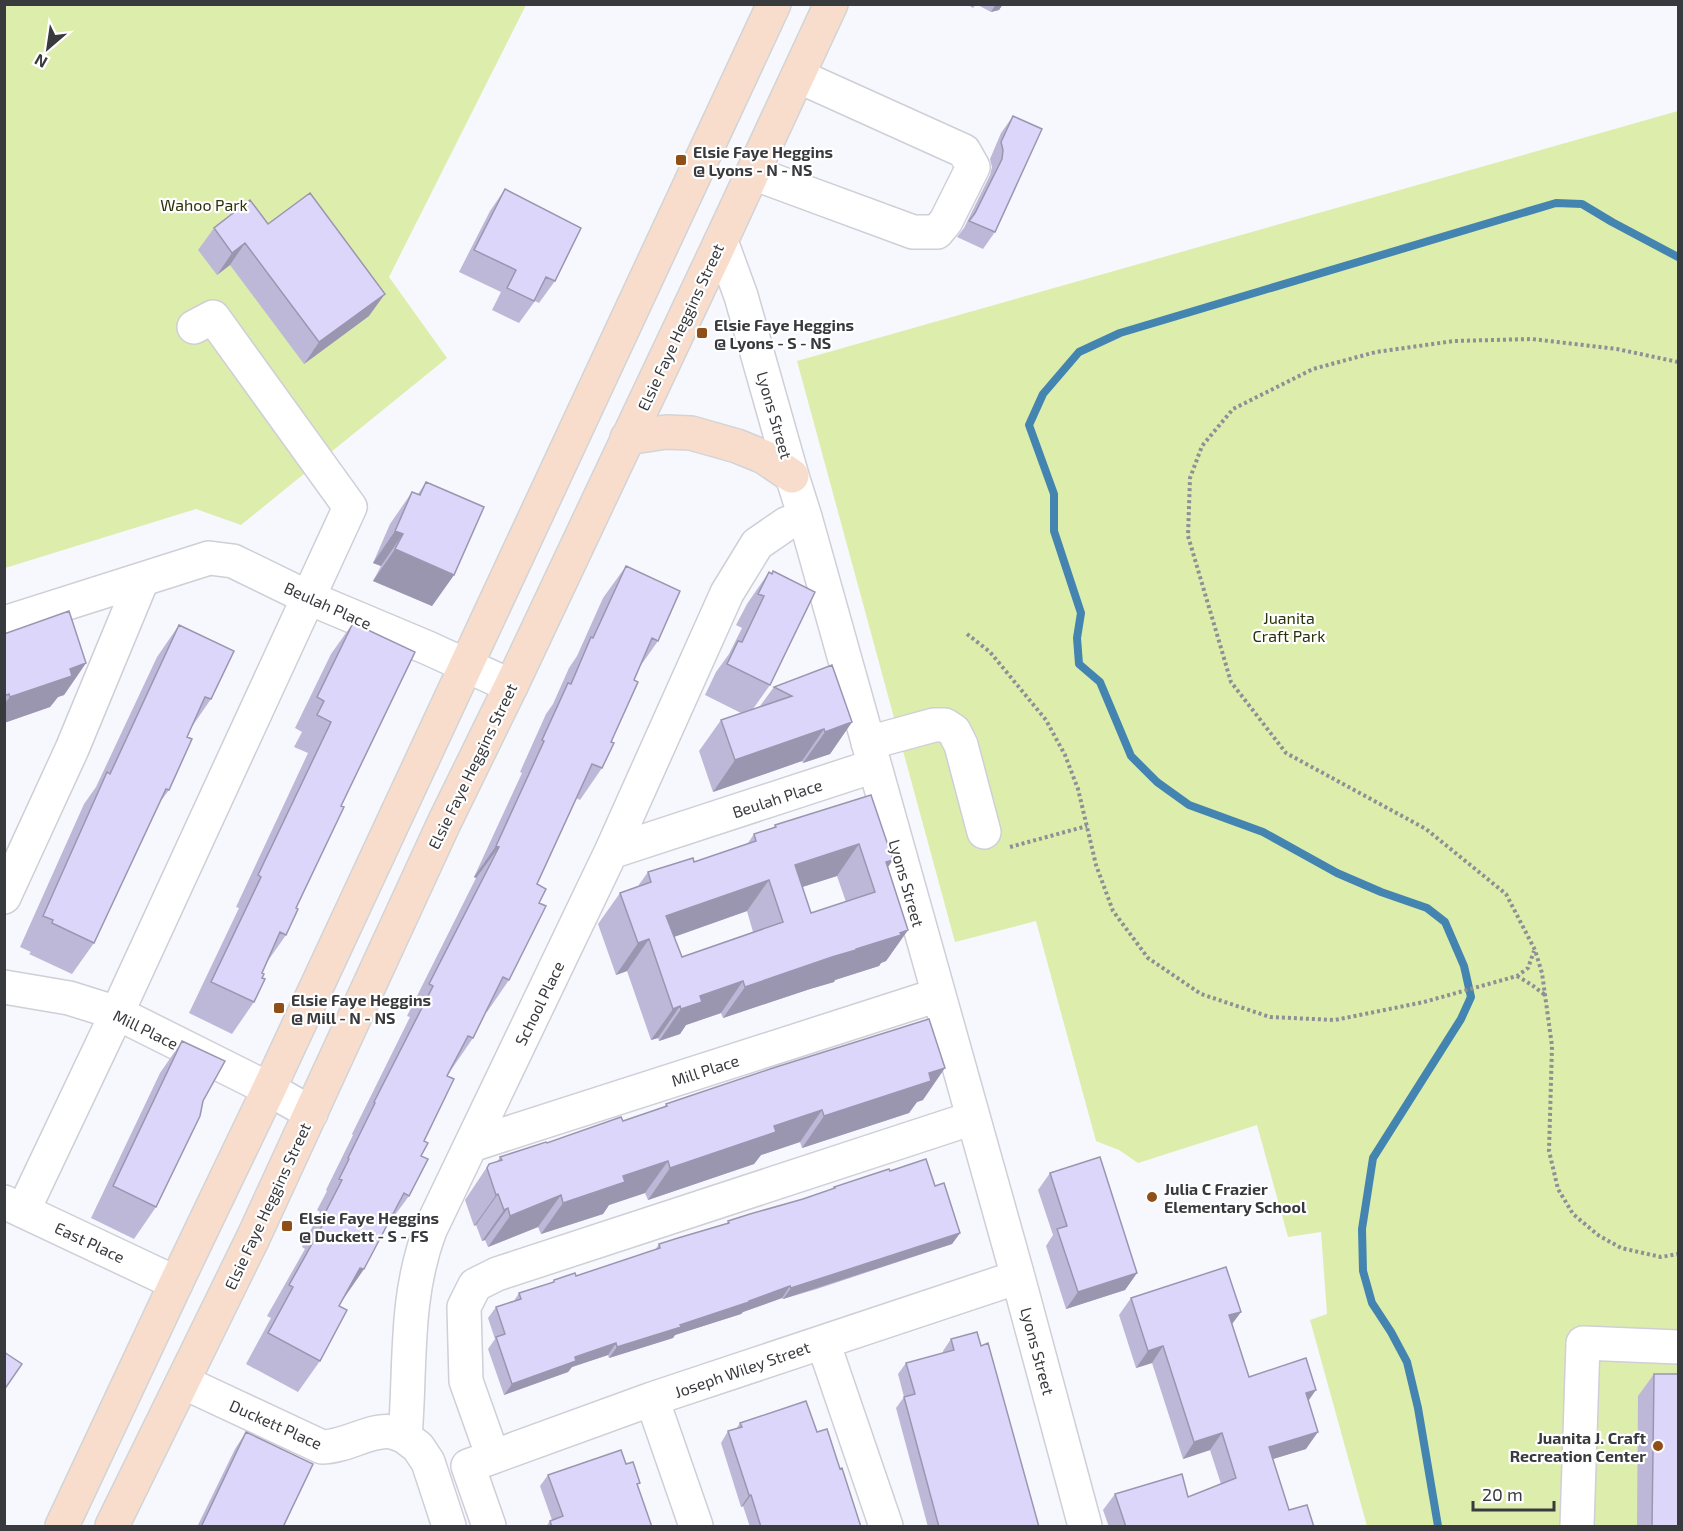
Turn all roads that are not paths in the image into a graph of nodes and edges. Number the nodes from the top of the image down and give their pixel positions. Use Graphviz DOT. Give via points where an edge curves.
graph roads {
  1 [pos="774,4"];
  2 [pos="831,4"];
  3 [pos="798,76"];
  4 [pos="753,173"];
  5 [pos="721,241"];
  6 [pos="194,327"];
  7 [pos="627,438"];
  8 [pos="792,477"];
  9 [pos="806,517"];
  10 [pos="142,580"];
  11 [pos="309,598"];
  12 [pos="4,623"];
  13 [pos="466,665"];
  14 [pos="511,686"];
  15 [pos="871,755"];
  16 [pos="992,841"];
  17 [pos="611,852"];
  18 [pos="4,897"];
  19 [pos="4,987"];
  20 [pos="938,995"];
  21 [pos="117,1013"];
  22 [pos="269,1089"];
  23 [pos="311,1113"];
  24 [pos="973,1118"];
  25 [pos="471,1145"];
  26 [pos="14,1206"];
  27 [pos="1018,1277"];
  28 [pos="176,1283"];
  29 [pos="823,1342"];
  30 [pos="1678,1347"];
  31 [pos="183,1382"];
  32 [pos="652,1399"];
  33 [pos="405,1437"];
  34 [pos="480,1461"];
  35 [pos="62,1527"];
  36 [pos="112,1527"];
  37 [pos="450,1527"];
  38 [pos="489,1527"];
  39 [pos="696,1527"];
  40 [pos="886,1527"];
  41 [pos="1085,1527"];
  42 [pos="1577,1527"];
  1 -- 13 [label="main road"];
  2 -- 3 [label="main road, Elsie Faye Heggins Street"];
  3 -- 4 [label="main road, Elsie Faye Heggins Street"];
  3 -- 4 [label="street" via="964,151 973,167 946,222 937,232 913,232"];
  4 -- 5 [label="main road, Elsie Faye Heggins Street"];
  5 -- 7 [label="main road, Elsie Faye Heggins Street"];
  5 -- 8 [label="street, Lyons Street" via="741,296"];
  6 -- 11 [label="street" via="213,317 350,507"];
  7 -- 8 [label="main road" via="691,433 764,457"];
  7 -- 14 [label="main road, Elsie Faye Heggins Street"];
  8 -- 9 [label="street, Lyons Street"];
  9 -- 15 [label="street, Lyons Street"];
  9 -- 17 [label="street, School Place" via="786,524 757,544 727,593"];
  10 -- 11 [label="street, Beulah Place" via="209,558 233,561"];
  10 -- 12 [label="street, Beulah Place"];
  10 -- 18 [label="street" via="72,749"];
  11 -- 13 [label="street, Beulah Place"];
  11 -- 21 [label="street"];
  13 -- 14 [label="street, Beulah Place"];
  13 -- 22 [label="main road"];
  14 -- 23 [label="main road, Elsie Faye Heggins Street"];
  15 -- 16 [label="street, Beulah Place" via="934,725 945,725 954,731"];
  15 -- 17 [label="street, Beulah Place"];
  15 -- 20 [label="street, Lyons Street"];
  17 -- 25 [label="street, School Place"];
  19 -- 21 [label="street, Mill Place" via="69,998"];
  20 -- 24 [label="street, Lyons Street"];
  20 -- 25 [label="street, Mill Place"];
  21 -- 22 [label="street, Mill Place"];
  21 -- 26 [label="street"];
  22 -- 23 [label="street, Mill Place"];
  22 -- 28 [label="main road"];
  23 -- 31 [label="main road, Elsie Faye Heggins Street"];
  24 -- 27 [label="street, Lyons Street"];
  24 -- 34 [label="street" via="475,1284 464,1307 466,1381"];
  25 -- 33 [label="street, School Place" via="430,1230 414,1286"];
  26 -- 28 [label="street, East Place"];
  27 -- 29 [label="street, Joseph Wiley Street"];
  27 -- 41 [label="street, Lyons Street"];
  28 -- 35 [label="main road"];
  29 -- 32 [label="street, Joseph Wiley Street"];
  29 -- 40 [label="street"];
  30 -- 42 [label="street" via="1583,1343"];
  31 -- 33 [label="street, Duckett Place" via="322,1447 376,1433 391,1432"];
  31 -- 36 [label="main road, Elsie Faye Heggins Street"];
  32 -- 34 [label="street, Joseph Wiley Street"];
  32 -- 39 [label="street"];
  33 -- 37 [label="street" via="428,1462"];
  34 -- 38 [label="street"];
}
